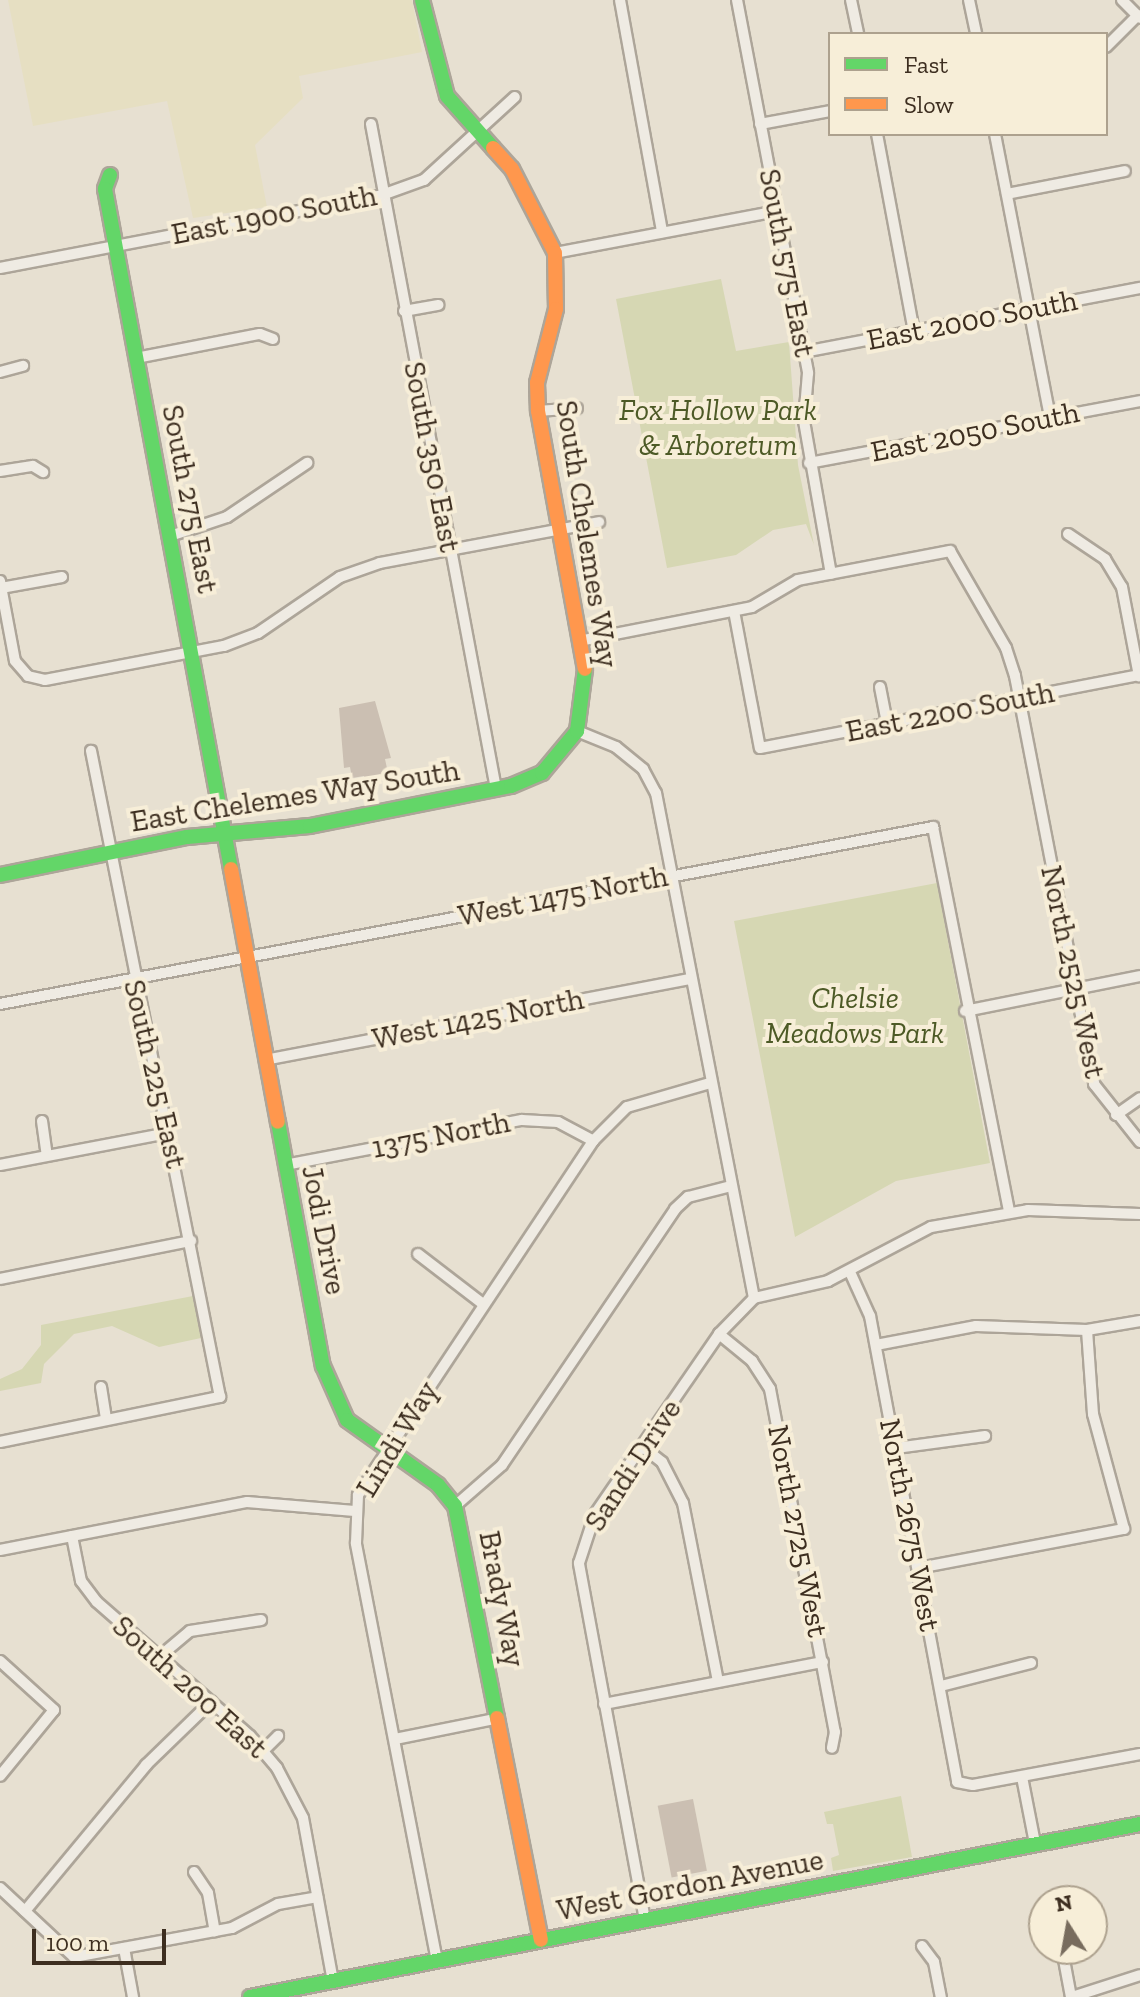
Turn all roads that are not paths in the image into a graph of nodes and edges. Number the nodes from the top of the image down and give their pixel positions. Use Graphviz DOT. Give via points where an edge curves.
graph roads {
  1 [pos="422,0"];
  2 [pos="620,0"];
  3 [pos="737,0"];
  4 [pos="851,0"];
  5 [pos="969,0"];
  6 [pos="1122,0"];
  7 [pos="1139,16"];
  8 [pos="858,32"];
  9 [pos="976,32"];
  10 [pos="1108,45"];
  11 [pos="515,97"];
  12 [pos="828,111"];
  13 [pos="371,124"];
  14 [pos="760,124"];
  15 [pos="475,134"];
  16 [pos="877,136"];
  17 [pos="995,136"];
  18 [pos="1125,171"];
  19 [pos="110,175"];
  20 [pos="1007,194"];
  21 [pos="382,195"];
  22 [pos="777,211"];
  23 [pos="662,232"];
  24 [pos="115,246"];
  25 [pos="555,253"];
  26 [pos="0,268"];
  27 [pos="1140,288"];
  28 [pos="438,305"];
  29 [pos="1029,310"];
  30 [pos="404,311"];
  31 [pos="914,331"];
  32 [pos="273,339"];
  33 [pos="804,352"];
  34 [pos="136,358"];
  35 [pos="23,366"];
  36 [pos="0,372"];
  37 [pos="1140,401"];
  38 [pos="577,408"];
  39 [pos="538,411"];
  40 [pos="1050,418"];
  41 [pos="307,463"];
  42 [pos="809,463"];
  43 [pos="0,471"];
  44 [pos="43,472"];
  45 [pos="599,522"];
  46 [pos="558,529"];
  47 [pos="1068,534"];
  48 [pos="170,536"];
  49 [pos="450,549"];
  50 [pos="831,574"];
  51 [pos="62,577"];
  52 [pos="1,585"];
  53 [pos="734,611"];
  54 [pos="579,641"];
  55 [pos="192,652"];
  56 [pos="1140,676"];
  57 [pos="880,687"];
  58 [pos="1019,698"];
  59 [pos="887,724"];
  60 [pos="577,731"];
  61 [pos="91,751"];
  62 [pos="496,789"];
  63 [pos="226,834"];
  64 [pos="110,853"];
  65 [pos="0,875"];
  66 [pos="671,875"];
  67 [pos="235,907"];
  68 [pos="245,957"];
  69 [pos="1140,976"];
  70 [pos="133,977"];
  71 [pos="691,979"];
  72 [pos="1074,988"];
  73 [pos="0,1004"];
  74 [pos="965,1011"];
  75 [pos="265,1060"];
  76 [pos="710,1083"];
  77 [pos="1140,1098"];
  78 [pos="1116,1115"];
  79 [pos="42,1121"];
  80 [pos="162,1134"];
  81 [pos="593,1141"];
  82 [pos="1140,1142"];
  83 [pos="47,1156"];
  84 [pos="0,1165"];
  85 [pos="285,1165"];
  86 [pos="731,1186"];
  87 [pos="1009,1212"];
  88 [pos="1140,1214"];
  89 [pos="191,1241"];
  90 [pos="418,1254"];
  91 [pos="850,1272"];
  92 [pos="0,1279"];
  93 [pos="754,1298"];
  94 [pos="483,1304"];
  95 [pos="1140,1321"];
  96 [pos="1087,1330"];
  97 [pos="719,1334"];
  98 [pos="876,1345"];
  99 [pos="101,1387"];
  100 [pos="106,1420"];
  101 [pos="985,1436"];
  102 [pos="0,1442"];
  103 [pos="644,1448"];
  104 [pos="896,1448"];
  105 [pos="384,1449"];
  106 [pos="455,1506"];
  107 [pos="355,1511"];
  108 [pos="72,1536"];
  109 [pos="0,1550"];
  110 [pos="919,1568"];
  111 [pos="261,1620"];
  112 [pos="159,1657"];
  113 [pos="0,1661"];
  114 [pos="823,1662"];
  115 [pos="1031,1663"];
  116 [pos="718,1682"];
  117 [pos="941,1686"];
  118 [pos="211,1702"];
  119 [pos="604,1704"];
  120 [pos="499,1718"];
  121 [pos="278,1736"];
  122 [pos="395,1739"];
  123 [pos="832,1748"];
  124 [pos="264,1750"];
  125 [pos="1140,1754"];
  126 [pos="0,1776"];
  127 [pos="1022,1777"];
  128 [pos="1140,1824"];
  129 [pos="1035,1843"];
  130 [pos="194,1872"];
  131 [pos="0,1888"];
  132 [pos="317,1897"];
  133 [pos="25,1911"];
  134 [pos="645,1920"];
  135 [pos="215,1931"];
  136 [pos="541,1940"];
  137 [pos="922,1946"];
  138 [pos="124,1948"];
  139 [pos="437,1961"];
  140 [pos="1065,1965"];
  141 [pos="1140,1975"];
  142 [pos="333,1981"];
  143 [pos="133,1997"];
  144 [pos="250,1997"];
  145 [pos="941,1997"];
  146 [pos="1072,1997"];
  1 -- 15 [label="street, South Chelemes Way" via="447,96"];
  2 -- 23 [label="street"];
  3 -- 14 [label="street, South 575 East"];
  4 -- 8 [label="street"];
  5 -- 9 [label="street"];
  6 -- 7 [label="street"];
  7 -- 10 [label="street"];
  11 -- 15 [label="street, East 1900 South"];
  12 -- 14 [label="street"];
  13 -- 21 [label="street, South 350 East"];
  14 -- 22 [label="street, South 575 East"];
  15 -- 21 [label="street, East 1900 South" via="424,180"];
  15 -- 25 [label="street, South Chelemes Way" via="512,169"];
  16 -- 31 [label="street"];
  17 -- 20 [label="street"];
  18 -- 20 [label="street"];
  19 -- 24 [label="street, South 275 East" via="105,189"];
  20 -- 29 [label="street"];
  21 -- 24 [label="street, East 1900 South"];
  21 -- 30 [label="street, South 350 East"];
  22 -- 23 [label="street"];
  22 -- 33 [label="street, South 575 East"];
  23 -- 25 [label="street"];
  24 -- 26 [label="street, East 1900 South"];
  24 -- 34 [label="street, South 275 East"];
  25 -- 39 [label="street, South Chelemes Way" via="556,309 537,383"];
  27 -- 29 [label="street, East 2000 South"];
  28 -- 30 [label="street"];
  29 -- 31 [label="street, East 2000 South"];
  29 -- 40 [label="street"];
  30 -- 49 [label="street, South 350 East"];
  31 -- 33 [label="street, East 2000 South"];
  32 -- 34 [label="street" via="260,334"];
  33 -- 42 [label="street, South 575 East"];
  34 -- 48 [label="street, South 275 East"];
  35 -- 36 [label="street"];
  37 -- 40 [label="street, East 2050 South"];
  38 -- 39 [label="street"];
  39 -- 46 [label="street, South Chelemes Way"];
  40 -- 42 [label="street, East 2050 South"];
  41 -- 48 [label="street" via="227,517"];
  42 -- 50 [label="street, South 575 East"];
  43 -- 44 [label="street" via="33,466"];
  45 -- 46 [label="street"];
  46 -- 49 [label="street"];
  46 -- 54 [label="street, South Chelemes Way"];
  47 -- 56 [label="street" via="1105,559 1122,587"];
  48 -- 55 [label="street, South 275 East"];
  49 -- 55 [label="street" via="359,569 258,633"];
  49 -- 62 [label="street, South 350 East"];
  50 -- 53 [label="street" via="798,580 766,601"];
  50 -- 58 [label="street, North 2525 West" via="950,551 1006,648"];
  51 -- 52 [label="street"];
  52 -- 55 [label="street" via="15,661 28,676 45,680"];
  53 -- 54 [label="street"];
  53 -- 59 [label="street, East 2200 South" via="760,748"];
  54 -- 60 [label="street, South Chelemes Way" via="585,704"];
  55 -- 63 [label="street, South 275 East"];
  56 -- 58 [label="street, East 2200 South"];
  57 -- 59 [label="street"];
  58 -- 59 [label="street, East 2200 South"];
  58 -- 72 [label="street, North 2525 West"];
  60 -- 62 [label="street, East Chelemes Way South" via="542,773"];
  60 -- 66 [label="street" via="616,747 643,769 662,825"];
  61 -- 64 [label="street, South 225 East"];
  62 -- 63 [label="street, East Chelemes Way South" via="336,821"];
  63 -- 64 [label="street, East Chelemes Way South"];
  63 -- 67 [label="street, South 275 East"];
  64 -- 65 [label="street, East Chelemes Way South"];
  64 -- 70 [label="street, South 225 East"];
  66 -- 68 [label="street, West 1475 North"];
  66 -- 71 [label="street"];
  66 -- 74 [label="street, West 1475 North" via="933,827"];
  67 -- 68 [label="street, Jodi Drive"];
  68 -- 70 [label="street, West 1475 North"];
  68 -- 75 [label="street, Jodi Drive"];
  69 -- 72 [label="street"];
  70 -- 73 [label="street, West 1475 North"];
  70 -- 80 [label="street, South 225 East"];
  71 -- 75 [label="street, West 1425 North"];
  71 -- 76 [label="street"];
  72 -- 74 [label="street"];
  72 -- 78 [label="street, North 2525 West" via="1094,1084"];
  74 -- 87 [label="street"];
  75 -- 85 [label="street, Jodi Drive"];
  76 -- 81 [label="street, Lindi Way" via="627,1107"];
  76 -- 86 [label="street"];
  77 -- 78 [label="street"];
  78 -- 82 [label="street, North 2525 West"];
  79 -- 83 [label="street"];
  80 -- 83 [label="street"];
  80 -- 89 [label="street, South 225 East"];
  81 -- 85 [label="street, 1375 North" via="558,1122 522,1120"];
  81 -- 94 [label="street, Lindi Way"];
  83 -- 84 [label="street"];
  85 -- 105 [label="street, Jodi Drive" via="328,1389 347,1420"];
  86 -- 93 [label="street"];
  86 -- 106 [label="street, Brady Way" via="688,1197 675,1209 502,1465"];
  87 -- 88 [label="street"];
  87 -- 91 [label="street" via="912,1233"];
  89 -- 92 [label="street"];
  89 -- 100 [label="street, South 225 East" via="220,1397"];
  90 -- 94 [label="street"];
  91 -- 93 [label="street"];
  91 -- 98 [label="street, North 2675 West"];
  93 -- 97 [label="street, Sandi Drive"];
  94 -- 105 [label="street, Lindi Way"];
  95 -- 96 [label="street"];
  96 -- 98 [label="street" via="976,1326"];
  96 -- 110 [label="street" via="1093,1414 1124,1529"];
  97 -- 103 [label="street, Sandi Drive"];
  97 -- 114 [label="street, North 2725 West" via="752,1361 770,1389"];
  98 -- 104 [label="street, North 2675 West"];
  99 -- 100 [label="street"];
  100 -- 102 [label="street"];
  101 -- 104 [label="street"];
  103 -- 116 [label="street" via="662,1462 683,1503"];
  103 -- 119 [label="street, Sandi Drive" via="595,1514 579,1563"];
  104 -- 110 [label="street, North 2675 West"];
  105 -- 106 [label="street, Jodi Drive" via="438,1485"];
  105 -- 107 [label="street, Lindi Way"];
  106 -- 120 [label="street, Brady Way"];
  107 -- 108 [label="street" via="247,1502"];
  107 -- 122 [label="street, Lindi Way"];
  108 -- 109 [label="street"];
  108 -- 112 [label="street, South 200 East" via="81,1581"];
  110 -- 117 [label="street, North 2675 West"];
  111 -- 112 [label="street" via="190,1631"];
  112 -- 118 [label="street, South 200 East"];
  113 -- 126 [label="street" via="54,1710"];
  114 -- 116 [label="street"];
  114 -- 123 [label="street, North 2725 West" via="835,1732"];
  115 -- 117 [label="street"];
  116 -- 119 [label="street"];
  117 -- 127 [label="street, North 2675 West" via="957,1782"];
  118 -- 124 [label="street, South 200 East"];
  118 -- 133 [label="street" via="146,1765"];
  119 -- 134 [label="street, Sandi Drive"];
  120 -- 122 [label="street"];
  120 -- 136 [label="street, Brady Way"];
  121 -- 124 [label="street"];
  122 -- 139 [label="street, Lindi Way"];
  124 -- 132 [label="street, South 200 East" via="303,1818"];
  125 -- 127 [label="street"];
  127 -- 129 [label="street"];
  128 -- 129 [label="street, West Gordon Avenue"];
  129 -- 134 [label="street, West Gordon Avenue"];
  130 -- 135 [label="street" via="208,1893"];
  131 -- 133 [label="street"];
  132 -- 135 [label="street" via="278,1904 248,1922"];
  132 -- 142 [label="street, South 200 East"];
  133 -- 138 [label="street" via="74,1957"];
  134 -- 136 [label="street, West Gordon Avenue"];
  135 -- 138 [label="street"];
  136 -- 139 [label="street, West Gordon Avenue"];
  137 -- 145 [label="street" via="934,1962"];
  138 -- 143 [label="street"];
  139 -- 142 [label="street, West Gordon Avenue"];
  140 -- 146 [label="street"];
  141 -- 146 [label="street"];
  142 -- 144 [label="street, West Gordon Avenue"];
}
